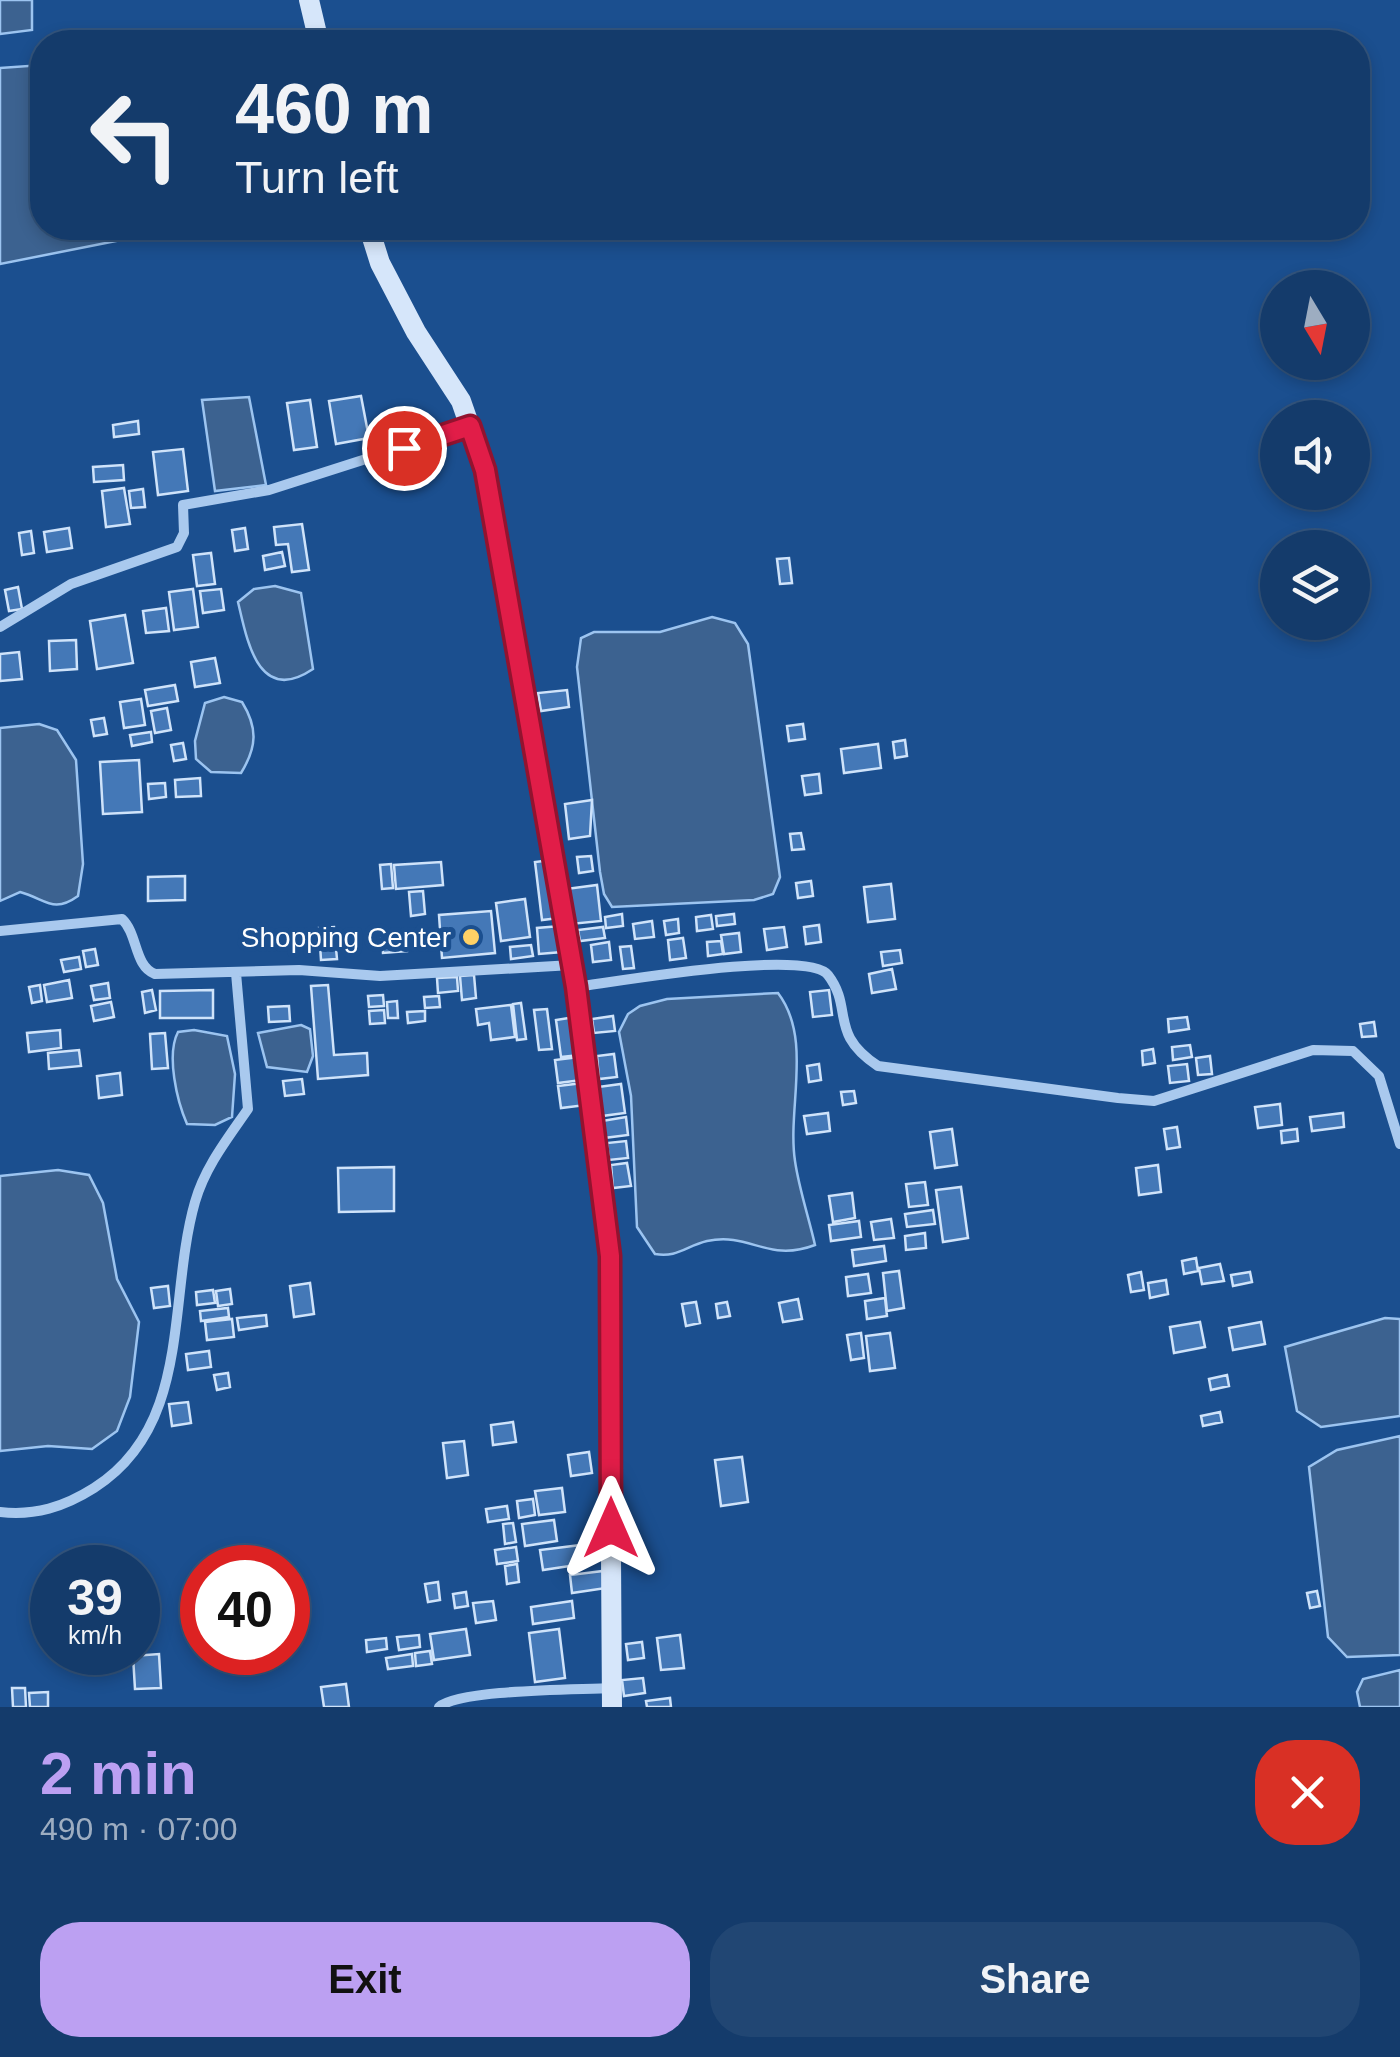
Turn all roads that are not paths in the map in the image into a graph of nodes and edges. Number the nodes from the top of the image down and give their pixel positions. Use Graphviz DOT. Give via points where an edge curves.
graph roads {
  1 [pos="309,0"];
  2 [pos="316,30"];
  3 [pos="373,240"];
  4 [pos="470,426"];
  5 [pos="0,627"];
  6 [pos="0,931"];
  7 [pos="572,965"];
  8 [pos="236,974"];
  9 [pos="576,987"];
  10 [pos="1400,1144"];
  11 [pos="0,1512"];
  12 [pos="612,1698"];
  13 [pos="439,1707"];
  1 -- 2 [label="street"];
  3 -- 4 [label="street"];
  4 -- 5 [label="street" via="269,490 183,505 177,548 72,584"];
  4 -- 7 [label="street" via="485,470"];
  6 -- 8 [label="street" via="122,920 147,972"];
  7 -- 8 [label="street" via="380,976 317,970"];
  7 -- 9 [label="street"];
  8 -- 11 [label="street" via="248,1109 196,1201 164,1397 140,1445 102,1483 49,1510"];
  9 -- 10 [label="street" via="774,963 816,966 832,978 848,1040 878,1066 1118,1098 1164,1099 1312,1050 1353,1051 1379,1076"];
  9 -- 12 [label="street" via="610,1256"];
  12 -- 13 [label="street" via="473,1696"];
}
